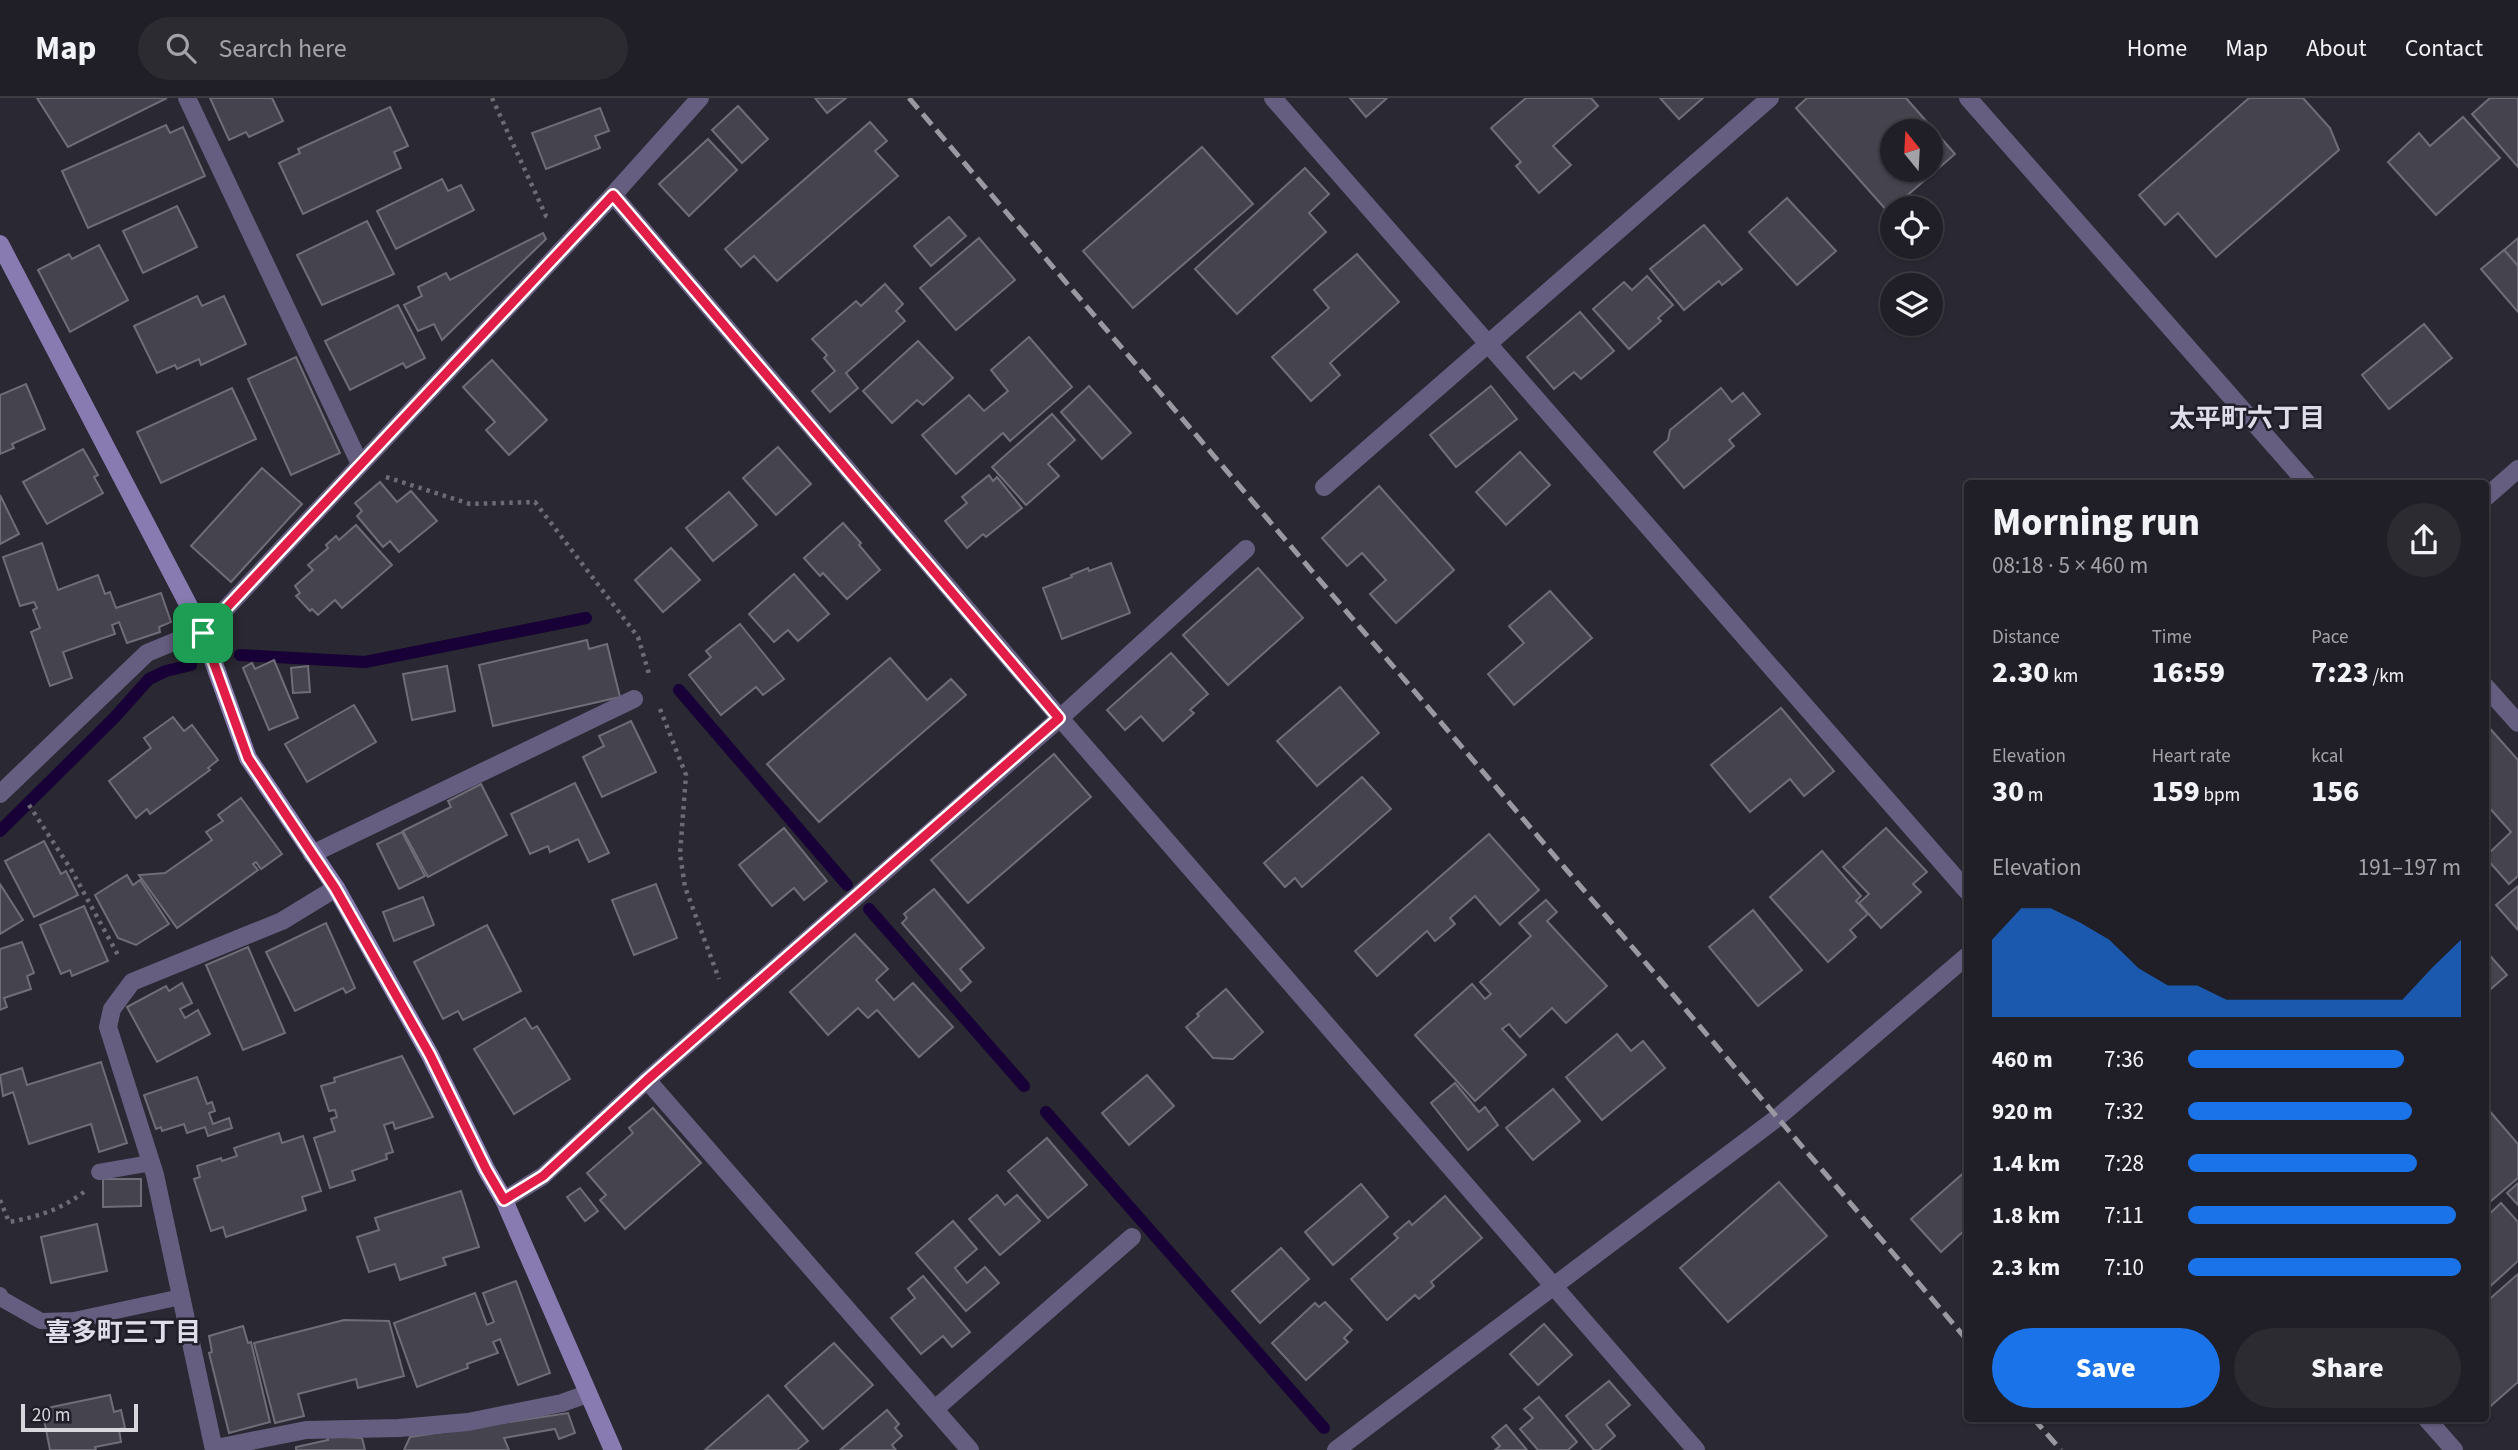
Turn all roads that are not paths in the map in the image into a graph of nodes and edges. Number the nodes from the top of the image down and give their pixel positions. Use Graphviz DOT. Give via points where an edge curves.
graph roads {
  1 [pos="187,98"];
  2 [pos="700,98"];
  3 [pos="1273,98"];
  4 [pos="1770,98"];
  5 [pos="1968,98"];
  6 [pos="613,195"];
  7 [pos="0,244"];
  8 [pos="1489,343"];
  9 [pos="360,464"];
  10 [pos="2518,469"];
  11 [pos="2304,480"];
  12 [pos="1324,488"];
  13 [pos="2489,494"];
  14 [pos="1246,549"];
  15 [pos="203,633"];
  16 [pos="2489,690"];
  17 [pos="634,699"];
  18 [pos="1059,718"];
  19 [pos="2518,723"];
  20 [pos="2,788"];
  21 [pos="312,854"];
  22 [pos="335,888"];
  23 [pos="1964,888"];
  24 [pos="1964,959"];
  25 [pos="647,1080"];
  26 [pos="151,1163"];
  27 [pos="99,1172"];
  28 [pos="504,1200"];
  29 [pos="1132,1237"];
  30 [pos="1554,1286"];
  31 [pos="0,1295"];
  32 [pos="181,1297"];
  33 [pos="587,1394"];
  34 [pos="935,1409"];
  35 [pos="2430,1422"];
  36 [pos="216,1450"];
  37 [pos="613,1450"];
  38 [pos="970,1450"];
  39 [pos="1336,1450"];
  40 [pos="1696,1450"];
  41 [pos="2454,1450"];
  1 -- 9 [label="street"];
  2 -- 6 [label="street"];
  3 -- 8 [label="street"];
  4 -- 8 [label="street"];
  5 -- 11 [label="street"];
  6 -- 9 [label="street"];
  6 -- 18 [label="street"];
  7 -- 15 [label="street"];
  8 -- 12 [label="street"];
  8 -- 23 [label="street"];
  9 -- 15 [label="street"];
  10 -- 13 [label="street"];
  14 -- 18 [label="street"];
  15 -- 20 [label="street" via="147,653"];
  15 -- 21 [label="street" via="248,758"];
  16 -- 19 [label="street"];
  17 -- 21 [label="street"];
  18 -- 25 [label="street"];
  18 -- 30 [label="street"];
  21 -- 22 [label="street"];
  22 -- 26 [label="street" via="282,921 132,982 112,1009 108,1027"];
  22 -- 28 [label="street" via="430,1055"];
  24 -- 30 [label="street" via="1777,1118"];
  25 -- 28 [label="street" via="543,1176"];
  25 -- 34 [label="street"];
  26 -- 27 [label="lane"];
  26 -- 32 [label="street"];
  28 -- 33 [label="street"];
  29 -- 34 [label="street"];
  30 -- 39 [label="street"];
  30 -- 40 [label="street"];
  31 -- 32 [label="lane" via="41,1321 74,1320"];
  32 -- 36 [label="street"];
  33 -- 36 [label="street" via="468,1422 306,1430"];
  33 -- 37 [label="street"];
  34 -- 38 [label="street"];
  35 -- 41 [label="street"];
}
